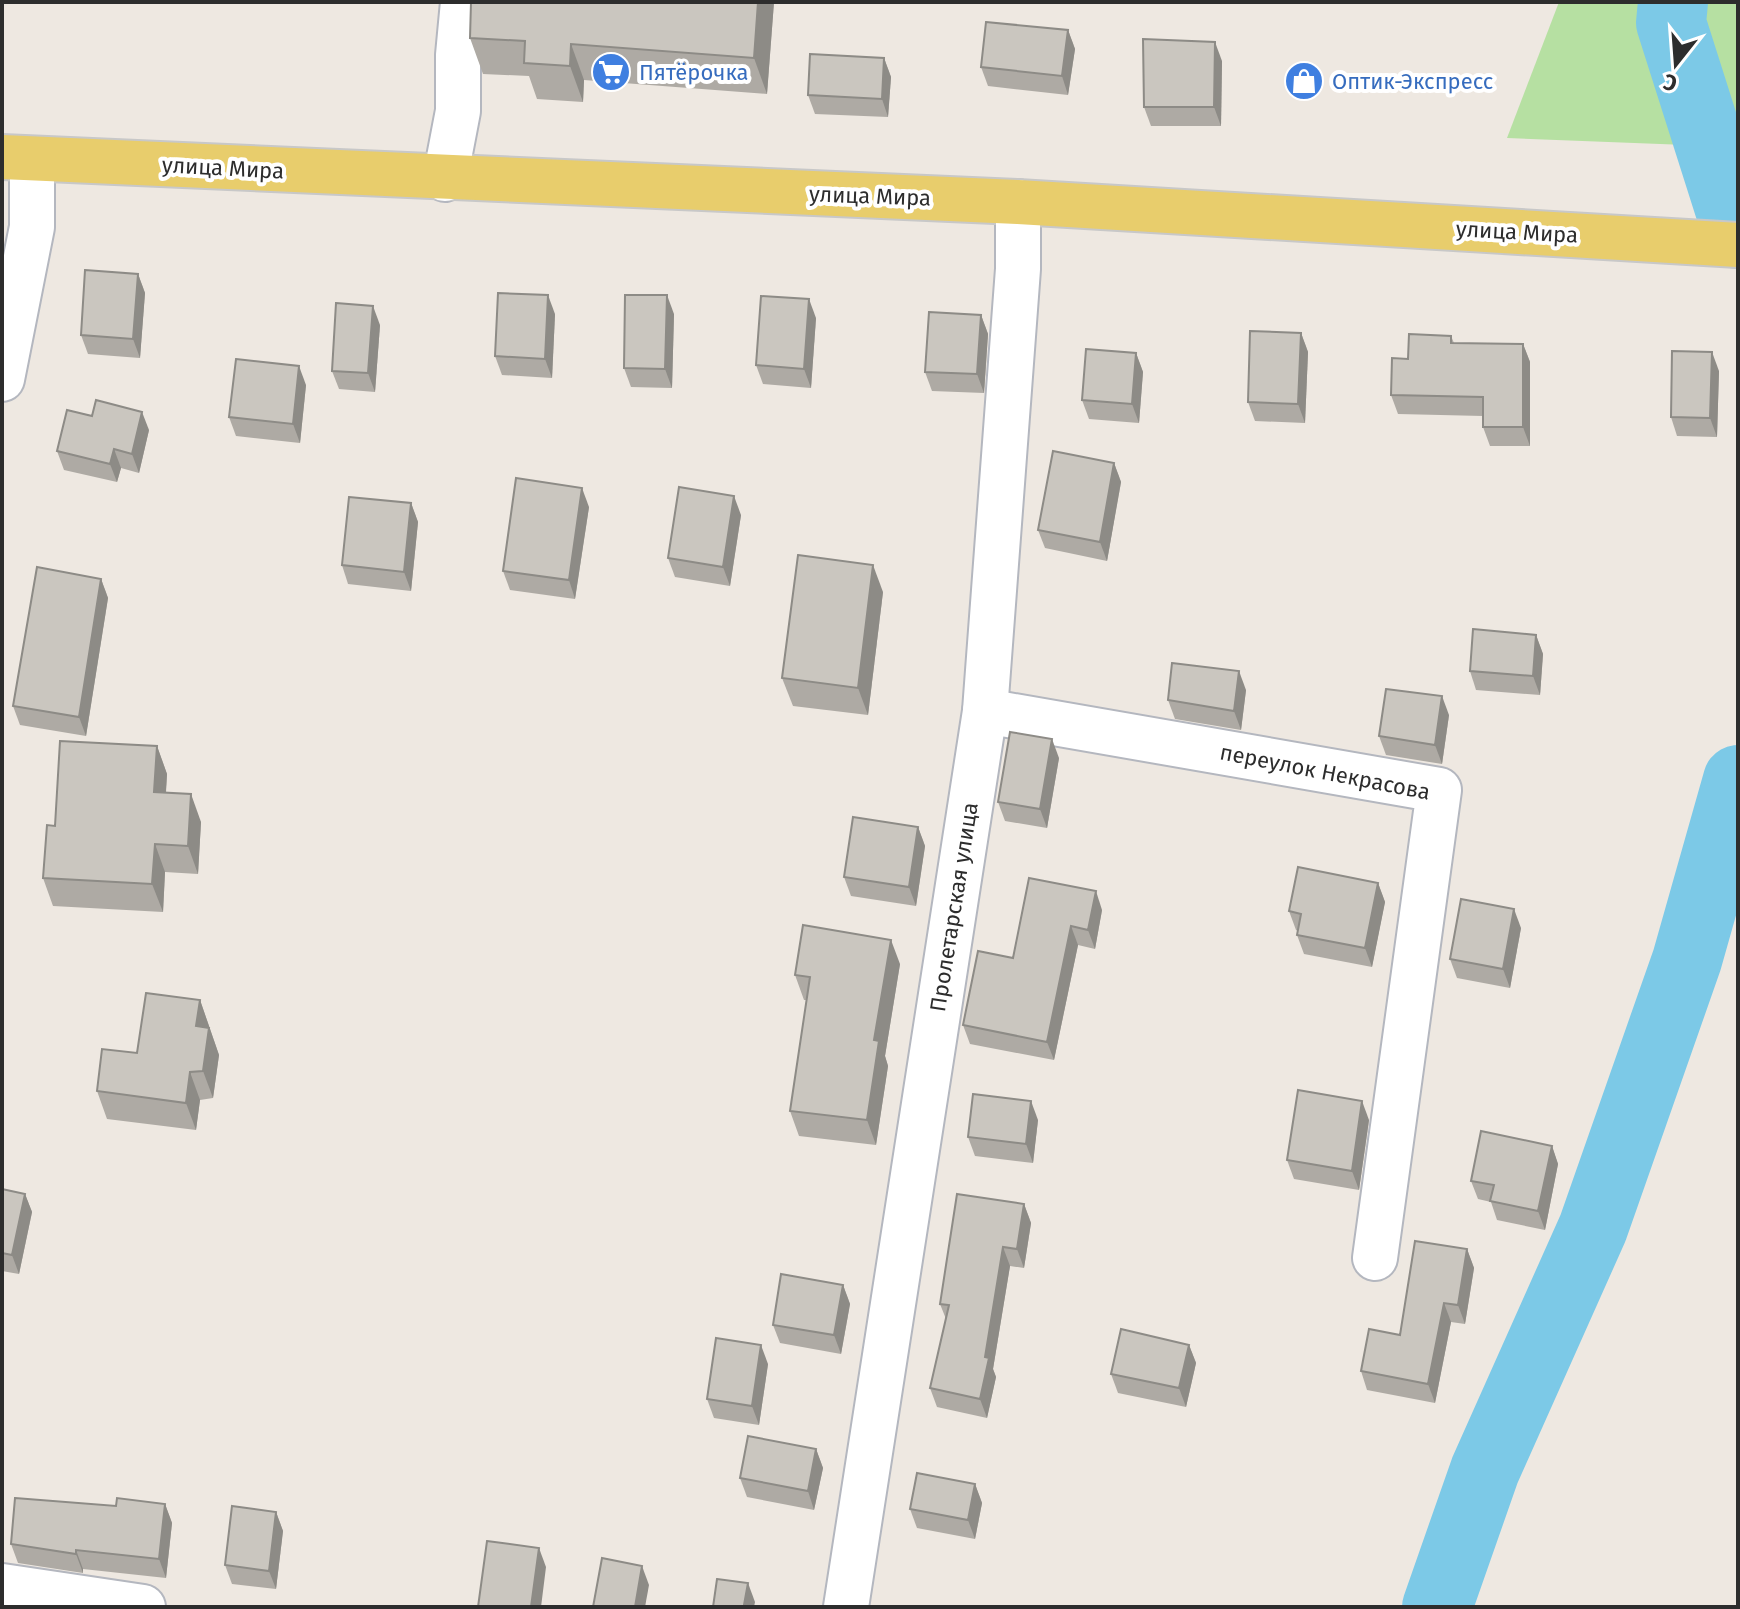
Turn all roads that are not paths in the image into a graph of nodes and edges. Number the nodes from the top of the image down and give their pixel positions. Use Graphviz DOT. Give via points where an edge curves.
graph roads {
  1 [pos="463,2"];
  2 [pos="17,158"];
  3 [pos="445,179"];
  4 [pos="1018,202"];
  5 [pos="1738,245"];
  6 [pos="2,379"];
  7 [pos="985,711"];
  8 [pos="1375,1258"];
  9 [pos="2,1586"];
  10 [pos="143,1607"];
  11 [pos="846,1607"];
  1 -- 3 [label="street" via="458,111"];
  2 -- 3 [label="main road, улица Мира"];
  2 -- 6 [label="street" via="32,227"];
  3 -- 4 [label="main road, улица Мира"];
  4 -- 5 [label="main road, улица Мира"];
  4 -- 7 [label="street, Пролетарская улица" via="1018,269"];
  7 -- 8 [label="street, переулок Некрасова" via="1439,790"];
  7 -- 11 [label="street, Пролетарская улица"];
  9 -- 10 [label="street"];
}
